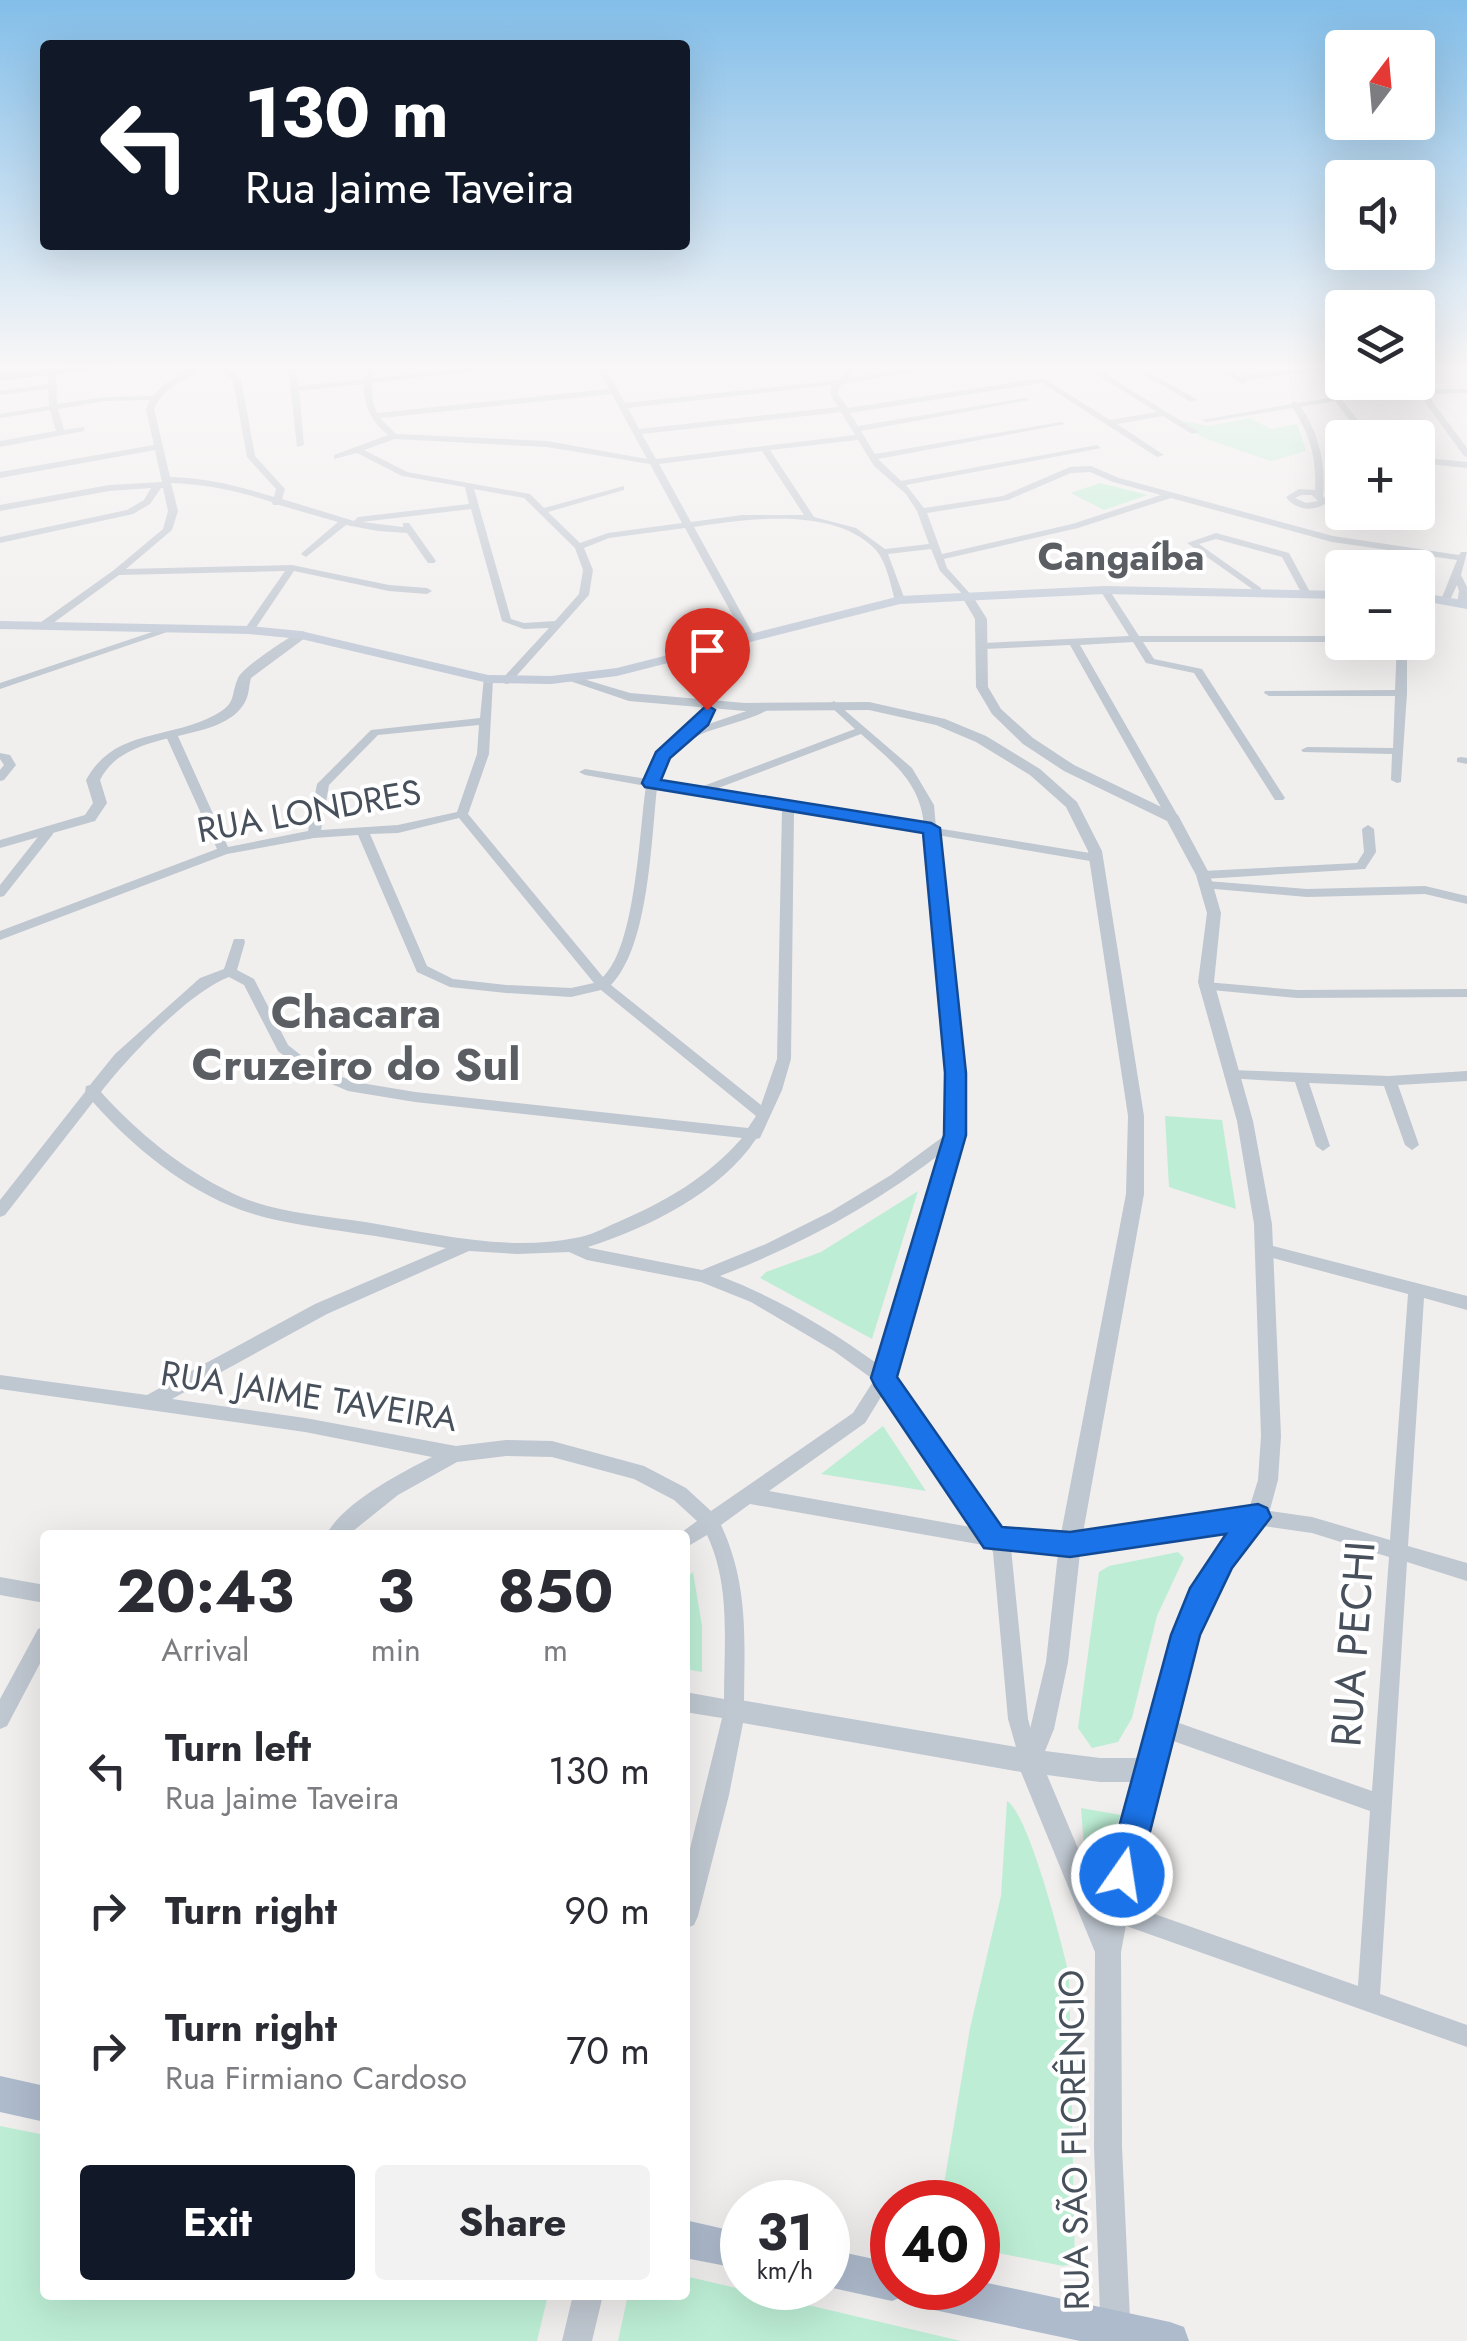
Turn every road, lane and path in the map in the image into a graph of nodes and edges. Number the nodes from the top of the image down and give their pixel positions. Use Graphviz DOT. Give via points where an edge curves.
graph roads {
  1 [pos="161,472"];
  2 [pos="266,472"];
  3 [pos="404,472"];
  4 [pos="656,472"];
  5 [pos="780,472"];
  6 [pos="890,472"];
  7 [pos="963,472"];
  8 [pos="1066,472"];
  9 [pos="1102,472"];
  10 [pos="1321,472"];
  11 [pos="903,483"];
  12 [pos="164,484"];
  13 [pos="468,484"];
  14 [pos="621,488"];
  15 [pos="1170,495"];
  16 [pos="1325,500"];
  17 [pos="276,504"];
  18 [pos="471,506"];
  19 [pos="0,508"];
  20 [pos="542,511"];
  21 [pos="922,511"];
  22 [pos="398,514"];
  23 [pos="812,520"];
  24 [pos="344,522"];
  25 [pos="686,525"];
  26 [pos="409,530"];
  27 [pos="1387,530"];
  28 [pos="0,540"];
  29 [pos="934,546"];
  30 [pos="578,547"];
  31 [pos="1390,548"];
  32 [pos="882,552"];
  33 [pos="306,554"];
  34 [pos="1463,555"];
  35 [pos="938,558"];
  36 [pos="432,561"];
  37 [pos="292,568"];
  38 [pos="116,572"];
  39 [pos="1457,576"];
  40 [pos="1105,590"];
  41 [pos="1258,590"];
  42 [pos="427,591"];
  43 [pos="1312,592"];
  44 [pos="1325,592"];
  45 [pos="1435,596"];
  46 [pos="968,597"];
  47 [pos="1447,597"];
  48 [pos="900,600"];
  49 [pos="1465,602"];
  50 [pos="558,624"];
  51 [pos="0,625"];
  52 [pos="41,626"];
  53 [pos="171,629"];
  54 [pos="249,630"];
  55 [pos="300,635"];
  56 [pos="749,636"];
  57 [pos="1136,639"];
  58 [pos="1325,639"];
  59 [pos="1073,642"];
  60 [pos="984,646"];
  61 [pos="1402,660"];
  62 [pos="601,675"];
  63 [pos="488,680"];
  64 [pos="570,680"];
  65 [pos="506,681"];
  66 [pos="0,686"];
  67 [pos="1269,693"];
  68 [pos="1402,693"];
  69 [pos="658,699"];
  70 [pos="704,704"];
  71 [pos="834,704"];
  72 [pos="770,706"];
  73 [pos="486,721"];
  74 [pos="862,730"];
  75 [pos="171,734"];
  76 [pos="678,740"];
  77 [pos="1041,750"];
  78 [pos="1307,750"];
  79 [pos="1399,751"];
  80 [pos="0,756"];
  81 [pos="1016,759"];
  82 [pos="1069,768"];
  83 [pos="585,772"];
  84 [pos="0,778"];
  85 [pos="1397,780"];
  86 [pos="651,783"];
  87 [pos="1049,784"];
  88 [pos="698,791"];
  89 [pos="1280,798"];
  90 [pos="788,806"];
  91 [pos="462,814"];
  92 [pos="1174,818"];
  93 [pos="931,828"];
  94 [pos="1368,829"];
  95 [pos="49,832"];
  96 [pos="363,832"];
  97 [pos="314,834"];
  98 [pos="0,844"];
  99 [pos="224,851"];
  100 [pos="1096,858"];
  101 [pos="1205,880"];
  102 [pos="0,893"];
  103 [pos="1467,900"];
  104 [pos="0,936"];
  105 [pos="239,942"];
  106 [pos="230,972"];
  107 [pos="603,985"];
  108 [pos="1206,986"];
  109 [pos="1467,993"];
  110 [pos="1231,1075"];
  111 [pos="1467,1076"];
  112 [pos="1300,1077"];
  113 [pos="1389,1081"];
  114 [pos="91,1090"];
  115 [pos="764,1115"];
  116 [pos="755,1134"];
  117 [pos="955,1135"];
  118 [pos="1412,1145"];
  119 [pos="1323,1146"];
  120 [pos="0,1211"];
  121 [pos="469,1244"];
  122 [pos="572,1246"];
  123 [pos="1265,1250"];
  124 [pos="703,1276"];
  125 [pos="1416,1290"];
  126 [pos="1467,1303"];
  127 [pos="884,1378"];
  128 [pos="0,1382"];
  129 [pos="146,1404"];
  130 [pos="456,1454"];
  131 [pos="750,1496"];
  132 [pos="1258,1517"];
  133 [pos="710,1522"];
  134 [pos="340,1530"];
  135 [pos="690,1536"];
  136 [pos="994,1539"];
  137 [pos="1070,1544"];
  138 [pos="1396,1551"];
  139 [pos="1467,1572"];
  140 [pos="0,1586"];
  141 [pos="40,1593"];
  142 [pos="40,1644"];
  143 [pos="690,1703"];
  144 [pos="734,1710"];
  145 [pos="0,1719"];
  146 [pos="1162,1727"];
  147 [pos="1029,1761"];
  148 [pos="1150,1770"];
  149 [pos="1380,1804"];
  150 [pos="690,1897"];
  151 [pos="1115,1910"];
  152 [pos="1108,1952"];
  153 [pos="1368,2002"];
  154 [pos="1467,2036"];
  155 [pos="0,2094"];
  156 [pos="40,2103"];
  157 [pos="690,2240"];
  158 [pos="720,2246"];
  159 [pos="587,2300"];
  160 [pos="1000,2307"];
  161 [pos="1115,2334"];
  162 [pos="577,2341"];
  163 [pos="1170,2341"];
  1 -- 12 [label="street"];
  2 -- 17 [label="street" via="281,489"];
  3 -- 13 [label="street"];
  4 -- 25 [label="street"];
  5 -- 23 [label="street"];
  6 -- 11 [label="street"];
  7 -- 11 [label="street"];
  8 -- 21 [label="street" via="1005,498"];
  9 -- 15 [label="street"];
  10 -- 16 [label="street"];
  11 -- 21 [label="street"];
  12 -- 17 [label="street" via="215,484"];
  12 -- 19 [label="street"];
  12 -- 28 [label="street" via="130,512"];
  12 -- 38 [label="street" via="173,511 166,530"];
  13 -- 18 [label="street"];
  13 -- 20 [label="street" via="527,496"];
  14 -- 20 [label="street"];
  15 -- 31 [label="street"];
  15 -- 35 [label="street" via="1076,526"];
  17 -- 24 [label="street"];
  18 -- 22 [label="street"];
  18 -- 50 [label="street" via="507,621"];
  20 -- 30 [label="street"];
  21 -- 29 [label="street"];
  22 -- 24 [label="street"];
  22 -- 26 [label="street"];
  23 -- 25 [label="street"];
  23 -- 32 [label="street" via="854,532"];
  24 -- 26 [label="street"];
  24 -- 33 [label="street"];
  25 -- 30 [label="street" via="602,536"];
  25 -- 56 [label="street"];
  26 -- 36 [label="street"];
  27 -- 31 [label="street"];
  29 -- 32 [label="street"];
  29 -- 35 [label="street"];
  30 -- 50 [label="street" via="588,582"];
  31 -- 34 [label="street"];
  32 -- 48 [label="street"];
  34 -- 39 [label="street"];
  35 -- 46 [label="street"];
  37 -- 38 [label="street"];
  37 -- 42 [label="street"];
  37 -- 54 [label="street"];
  38 -- 52 [label="street"];
  39 -- 47 [label="street"];
  39 -- 49 [label="street"];
  40 -- 41 [label="main road"];
  40 -- 46 [label="main road"];
  40 -- 57 [label="street"];
  41 -- 43 [label="main road"];
  41 -- 43 [label="street" via="1192,543 1216,536 1286,555"];
  43 -- 44 [label="main road"];
  45 -- 47 [label="main road"];
  46 -- 48 [label="main road"];
  46 -- 60 [label="street" via="981,619"];
  47 -- 49 [label="main road"];
  48 -- 56 [label="main road"];
  50 -- 65 [label="street"];
  51 -- 52 [label="main road"];
  52 -- 53 [label="main road"];
  53 -- 54 [label="main road"];
  53 -- 66 [label="street"];
  54 -- 55 [label="main road"];
  55 -- 63 [label="main road"];
  55 -- 75 [label="street" via="246,676 242,697 226,714"];
  56 -- 62 [label="main road"];
  57 -- 58 [label="street"];
  57 -- 59 [label="street"];
  57 -- 89 [label="street" via="1154,663 1198,671"];
  59 -- 60 [label="street"];
  59 -- 92 [label="street"];
  60 -- 77 [label="street" via="986,699"];
  61 -- 68 [label="street"];
  62 -- 64 [label="main road"];
  62 -- 69 [label="street" via="619,689"];
  63 -- 65 [label="main road"];
  63 -- 73 [label="street"];
  64 -- 65 [label="main road"];
  64 -- 69 [label="street"];
  67 -- 68 [label="street"];
  68 -- 79 [label="street"];
  69 -- 70 [label="street"];
  70 -- 72 [label="street"];
  70 -- 76 [label="street" via="702,721"];
  71 -- 72 [label="street"];
  71 -- 74 [label="street"];
  71 -- 81 [label="street" via="940,722"];
  72 -- 76 [label="street"];
  73 -- 91 [label="street" via="483,754"];
  73 -- 97 [label="street" via="375,732 323,784"];
  74 -- 88 [label="street"];
  74 -- 93 [label="street" via="918,784"];
  75 -- 95 [label="street" via="101,763 93,780 96,812"];
  75 -- 99 [label="street"];
  76 -- 86 [label="street" via="656,765"];
  77 -- 81 [label="street"];
  77 -- 82 [label="street"];
  78 -- 79 [label="street"];
  79 -- 85 [label="street"];
  80 -- 84 [label="street" via="10,765"];
  81 -- 87 [label="street"];
  82 -- 87 [label="street"];
  82 -- 92 [label="street"];
  83 -- 86 [label="street"];
  86 -- 88 [label="street"];
  86 -- 107 [label="street" via="632,930 616,973"];
  87 -- 100 [label="street" via="1072,804"];
  88 -- 90 [label="street"];
  90 -- 93 [label="street"];
  90 -- 115 [label="street" via="784,1059"];
  91 -- 96 [label="street, RUA LONDRES"];
  91 -- 107 [label="street"];
  92 -- 101 [label="street, RUA SÃO FLORÊNCIO"];
  93 -- 100 [label="street"];
  93 -- 117 [label="street" via="956,1073"];
  94 -- 101 [label="street" via="1370,852 1361,866"];
  95 -- 98 [label="street"];
  95 -- 102 [label="street"];
  96 -- 97 [label="street, RUA LONDRES"];
  96 -- 107 [label="street" via="422,969 433,978 562,991"];
  97 -- 99 [label="street, RUA LONDRES"];
  99 -- 104 [label="street, RUA LONDRES"];
  100 -- 137 [label="street" via="1136,1116 1136,1194"];
  101 -- 103 [label="street" via="1307,894 1425,890"];
  101 -- 108 [label="street, RUA SÃO FLORÊNCIO" via="1214,913"];
  105 -- 106 [label="street"];
  106 -- 114 [label="street" via="205,981"];
  106 -- 116 [label="street" via="249,982 284,1048 312,1070 354,1087"];
  107 -- 115 [label="street"];
  108 -- 109 [label="street" via="1296,994"];
  108 -- 110 [label="street, RUA SÃO FLORÊNCIO"];
  110 -- 112 [label="street"];
  110 -- 123 [label="street, RUA SÃO FLORÊNCIO" via="1254,1161"];
  111 -- 113 [label="street"];
  112 -- 113 [label="street"];
  112 -- 119 [label="street"];
  113 -- 118 [label="street"];
  114 -- 120 [label="street"];
  114 -- 121 [label="street" via="193,1179 249,1208"];
  115 -- 116 [label="street"];
  116 -- 122 [label="street" via="723,1171 689,1195"];
  117 -- 124 [label="street" via="824,1226"];
  117 -- 127 [label="street"];
  121 -- 122 [label="street"];
  121 -- 129 [label="street" via="320,1309"];
  122 -- 124 [label="street"];
  123 -- 125 [label="street"];
  123 -- 132 [label="street, RUA SÃO FLORÊNCIO" via="1272,1436"];
  124 -- 127 [label="street" via="794,1316"];
  125 -- 126 [label="street"];
  125 -- 138 [label="street, RUA PECHI"];
  127 -- 131 [label="street" via="859,1418"];
  127 -- 136 [label="street"];
  128 -- 129 [label="street, RUA JAIME TAVEIRA"];
  129 -- 130 [label="street, RUA JAIME TAVEIRA"];
  130 -- 133 [label="street, RUA JAIME TAVEIRA" via="552,1449 599,1458 680,1494"];
  130 -- 134 [label="street" via="404,1479"];
  131 -- 133 [label="street"];
  131 -- 136 [label="street"];
  132 -- 137 [label="street"];
  132 -- 138 [label="street"];
  132 -- 146 [label="street, RUA SÃO FLORÊNCIO" via="1200,1598"];
  133 -- 135 [label="street"];
  133 -- 144 [label="street" via="734,1598"];
  136 -- 137 [label="street"];
  136 -- 147 [label="street" via="1005,1562 1018,1719"];
  137 -- 147 [label="street" via="1057,1662"];
  138 -- 139 [label="street"];
  138 -- 149 [label="street, RUA PECHI"];
  140 -- 141 [label="street"];
  142 -- 145 [label="street"];
  143 -- 144 [label="street"];
  144 -- 147 [label="street"];
  144 -- 150 [label="street"];
  146 -- 148 [label="street, RUA SÃO FLORÊNCIO"];
  146 -- 149 [label="street"];
  147 -- 148 [label="street"];
  147 -- 152 [label="street"];
  148 -- 151 [label="street, RUA SÃO FLORÊNCIO"];
  149 -- 153 [label="street, RUA PECHI"];
  151 -- 152 [label="street, RUA SÃO FLORÊNCIO"];
  151 -- 153 [label="street"];
  152 -- 161 [label="street, RUA SÃO FLORÊNCIO"];
  153 -- 154 [label="street"];
  155 -- 156 [label="main road"];
  157 -- 158 [label="main road"];
  159 -- 162 [label="street"];
  160 -- 161 [label="main road"];
  161 -- 163 [label="main road"];
}
